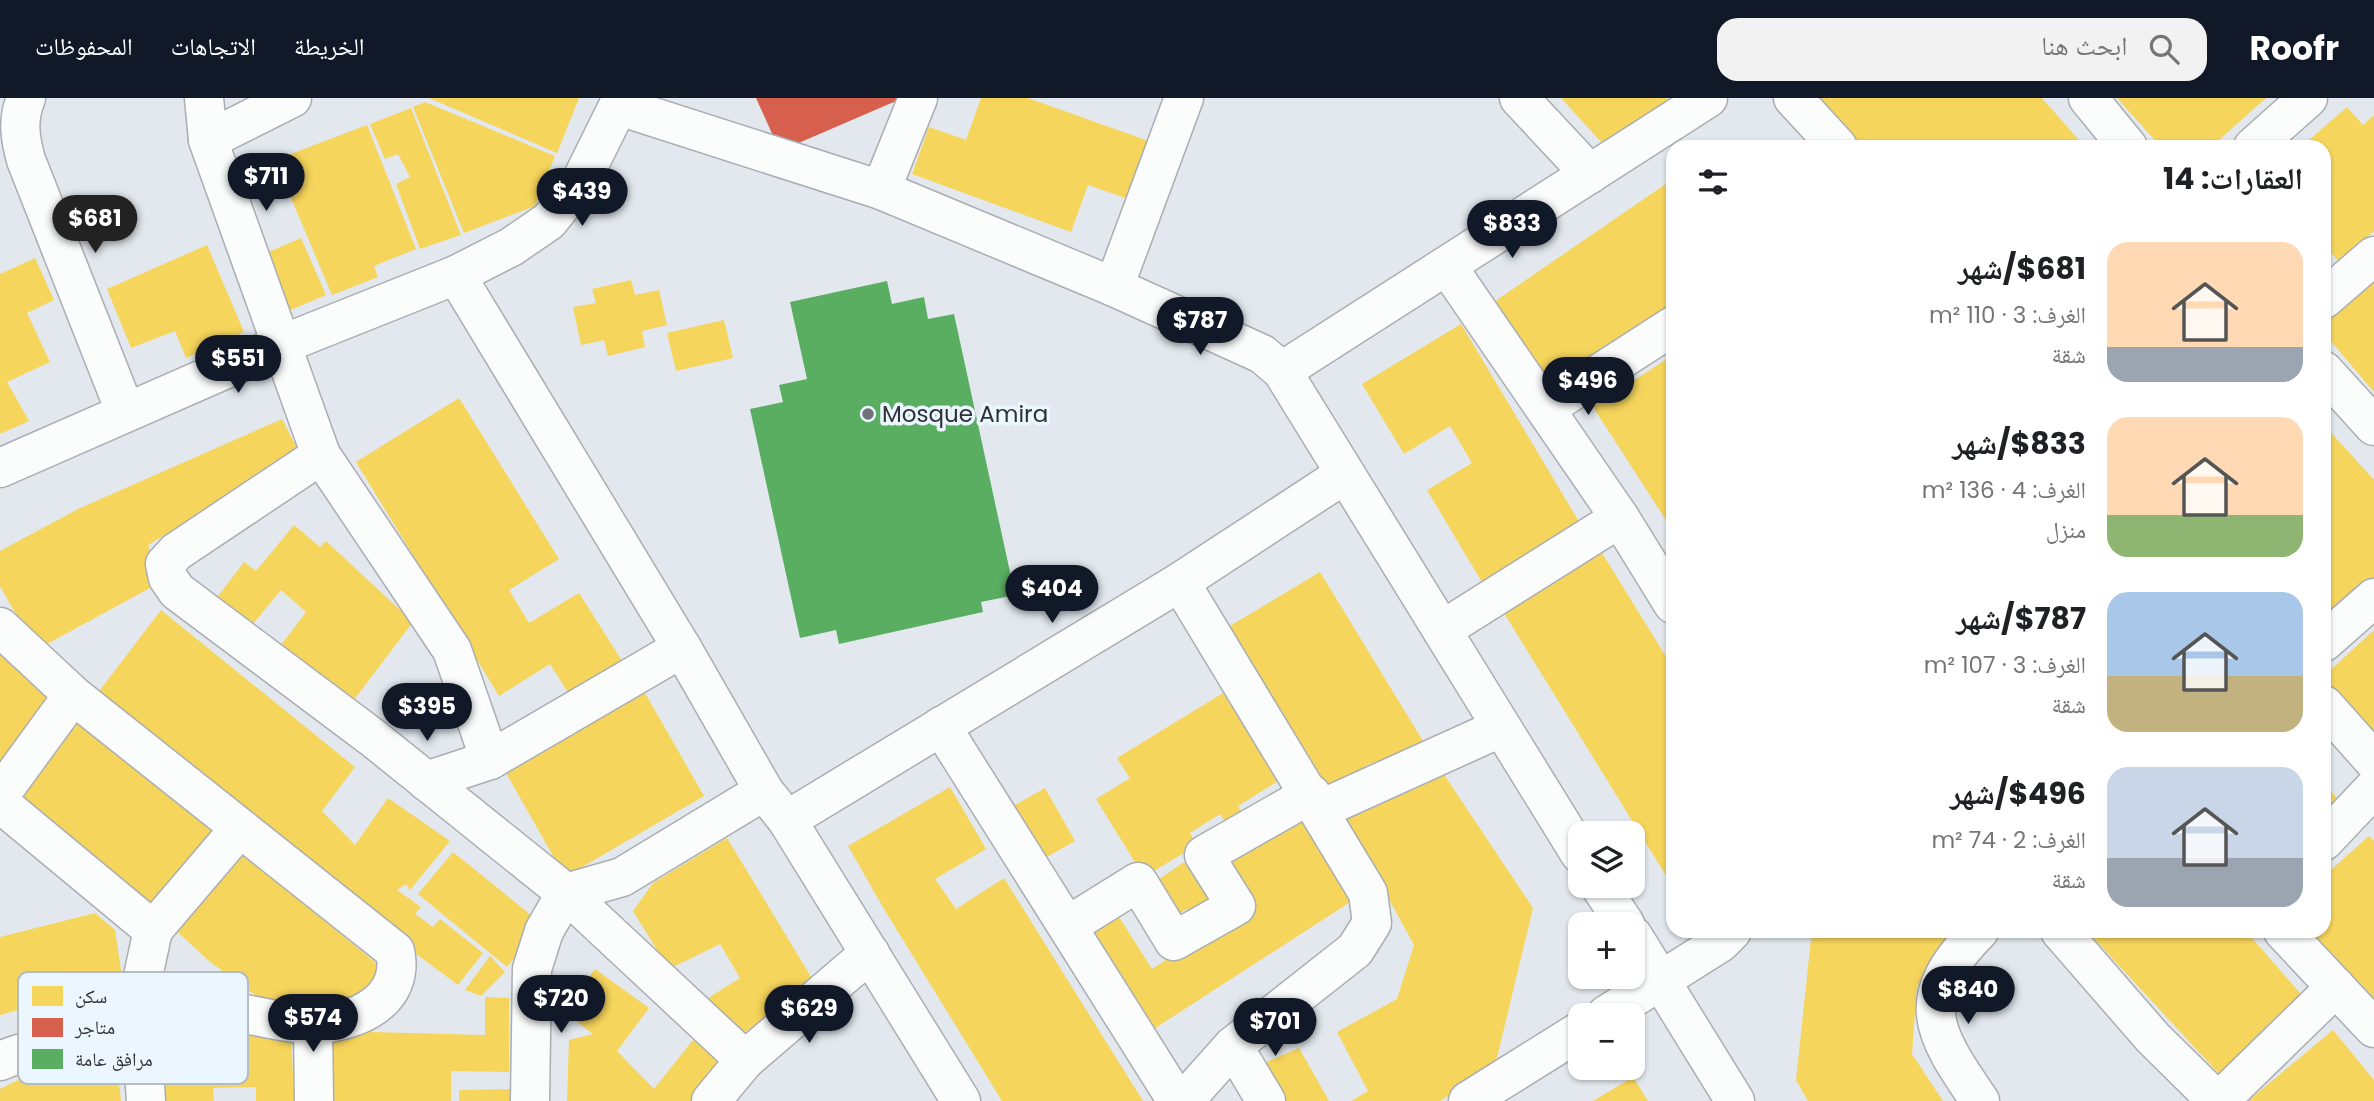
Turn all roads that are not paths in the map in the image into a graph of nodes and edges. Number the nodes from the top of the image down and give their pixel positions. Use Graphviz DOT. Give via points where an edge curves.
graph roads {
  1 [pos="26,98"];
  2 [pos="204,98"];
  3 [pos="292,98"];
  4 [pos="918,98"];
  5 [pos="1184,98"];
  6 [pos="1519,98"];
  7 [pos="1708,98"];
  8 [pos="1793,98"];
  9 [pos="2088,98"];
  10 [pos="2308,98"];
  11 [pos="621,102"];
  12 [pos="1832,140"];
  13 [pos="2122,140"];
  14 [pos="2261,140"];
  15 [pos="208,141"];
  16 [pos="1590,174"];
  17 [pos="881,190"];
  18 [pos="2374,256"];
  19 [pos="1447,266"];
  20 [pos="456,275"];
  21 [pos="1114,287"];
  22 [pos="2331,293"];
  23 [pos="1666,331"];
  24 [pos="283,344"];
  25 [pos="1282,371"];
  26 [pos="2331,379"];
  27 [pos="1546,408"];
  28 [pos="125,411"];
  29 [pos="2374,426"];
  30 [pos="321,455"];
  31 [pos="0,468"];
  32 [pos="1345,474"];
  33 [pos="1620,518"];
  34 [pos="1180,582"];
  35 [pos="1666,593"];
  36 [pos="2374,598"];
  37 [pos="0,627"];
  38 [pos="1442,630"];
  39 [pos="2331,636"];
  40 [pos="682,648"];
  41 [pos="73,695"];
  42 [pos="2331,713"];
  43 [pos="941,726"];
  44 [pos="1500,728"];
  45 [pos="490,760"];
  46 [pos="2374,761"];
  47 [pos="426,781"];
  48 [pos="2374,788"];
  49 [pos="0,795"];
  50 [pos="1315,802"];
  51 [pos="0,803"];
  52 [pos="775,806"];
  53 [pos="240,828"];
  54 [pos="2331,834"];
  55 [pos="1568,835"];
  56 [pos="566,894"];
  57 [pos="1069,925"];
  58 [pos="153,930"];
  59 [pos="1725,938"];
  60 [pos="1973,938"];
  61 [pos="2066,938"];
  62 [pos="2290,938"];
  63 [pos="870,953"];
  64 [pos="1645,955"];
  65 [pos="144,972"];
  66 [pos="1661,981"];
  67 [pos="2336,987"];
  68 [pos="1625,1003"];
  69 [pos="248,1013"];
  70 [pos="313,1024"];
  71 [pos="2374,1028"];
  72 [pos="1568,1039"];
  73 [pos="1233,1046"];
  74 [pos="18,1053"];
  75 [pos="745,1060"];
  76 [pos="0,1061"];
  77 [pos="1486,1096"];
  78 [pos="314,1101"];
  79 [pos="530,1101"];
  80 [pos="711,1101"];
  81 [pos="961,1101"];
  82 [pos="1177,1101"];
  83 [pos="1184,1101"];
  84 [pos="1266,1101"];
  85 [pos="1735,1101"];
  86 [pos="1980,1101"];
  87 [pos="2218,1101"];
  1 -- 28 [label="street" via="19,135 26,160"];
  2 -- 15 [label="street"];
  3 -- 15 [label="street"];
  4 -- 17 [label="street"];
  5 -- 21 [label="street"];
  6 -- 16 [label="street"];
  7 -- 16 [label="street"];
  8 -- 12 [label="street"];
  9 -- 13 [label="street"];
  10 -- 14 [label="street"];
  11 -- 17 [label="street"];
  11 -- 20 [label="street" via="581,181 549,221"];
  15 -- 24 [label="street"];
  16 -- 19 [label="street"];
  17 -- 21 [label="street"];
  18 -- 22 [label="street"];
  19 -- 25 [label="street"];
  19 -- 27 [label="street"];
  20 -- 24 [label="street"];
  20 -- 40 [label="street"];
  21 -- 25 [label="street" via="1262,354"];
  23 -- 27 [label="street"];
  24 -- 28 [label="street"];
  24 -- 30 [label="street"];
  25 -- 32 [label="street"];
  26 -- 29 [label="street"];
  27 -- 33 [label="street"];
  28 -- 31 [label="street"];
  30 -- 45 [label="street" via="452,650"];
  30 -- 47 [label="street" via="176,552 165,564 168,578 177,591"];
  32 -- 34 [label="street"];
  32 -- 38 [label="street"];
  33 -- 35 [label="street"];
  33 -- 38 [label="street"];
  34 -- 43 [label="street"];
  34 -- 50 [label="street"];
  36 -- 39 [label="street"];
  37 -- 41 [label="street"];
  38 -- 44 [label="street"];
  40 -- 45 [label="street"];
  40 -- 52 [label="street"];
  41 -- 49 [label="street"];
  41 -- 53 [label="street"];
  42 -- 46 [label="street"];
  43 -- 52 [label="street"];
  43 -- 57 [label="street"];
  44 -- 50 [label="street"];
  44 -- 55 [label="street"];
  45 -- 47 [label="street"];
  47 -- 56 [label="street"];
  48 -- 54 [label="street"];
  50 -- 57 [label="street" via="1204,855 1236,906 1174,941 1138,882"];
  50 -- 73 [label="street" via="1368,893 1372,923 1355,950"];
  51 -- 58 [label="street"];
  52 -- 56 [label="street" via="622,877"];
  52 -- 63 [label="street"];
  53 -- 58 [label="street"];
  53 -- 70 [label="street" via="395,951 398,965 387,997 348,1017"];
  56 -- 75 [label="street"];
  56 -- 79 [label="street" via="544,931 531,969"];
  57 -- 82 [label="street"];
  58 -- 65 [label="street"];
  59 -- 66 [label="street"];
  60 -- 86 [label="street" via="1942,975 1935,1017 1949,1057"];
  61 -- 87 [label="street" via="2153,1038"];
  62 -- 67 [label="street"];
  63 -- 75 [label="street"];
  63 -- 81 [label="street"];
  64 -- 66 [label="street"];
  66 -- 68 [label="street"];
  66 -- 85 [label="street"];
  67 -- 71 [label="street"];
  67 -- 87 [label="street"];
  69 -- 70 [label="street"];
  70 -- 78 [label="street"];
  72 -- 77 [label="street"];
  73 -- 83 [label="street"];
  73 -- 84 [label="street"];
  74 -- 76 [label="street"];
  75 -- 80 [label="street"];
}
